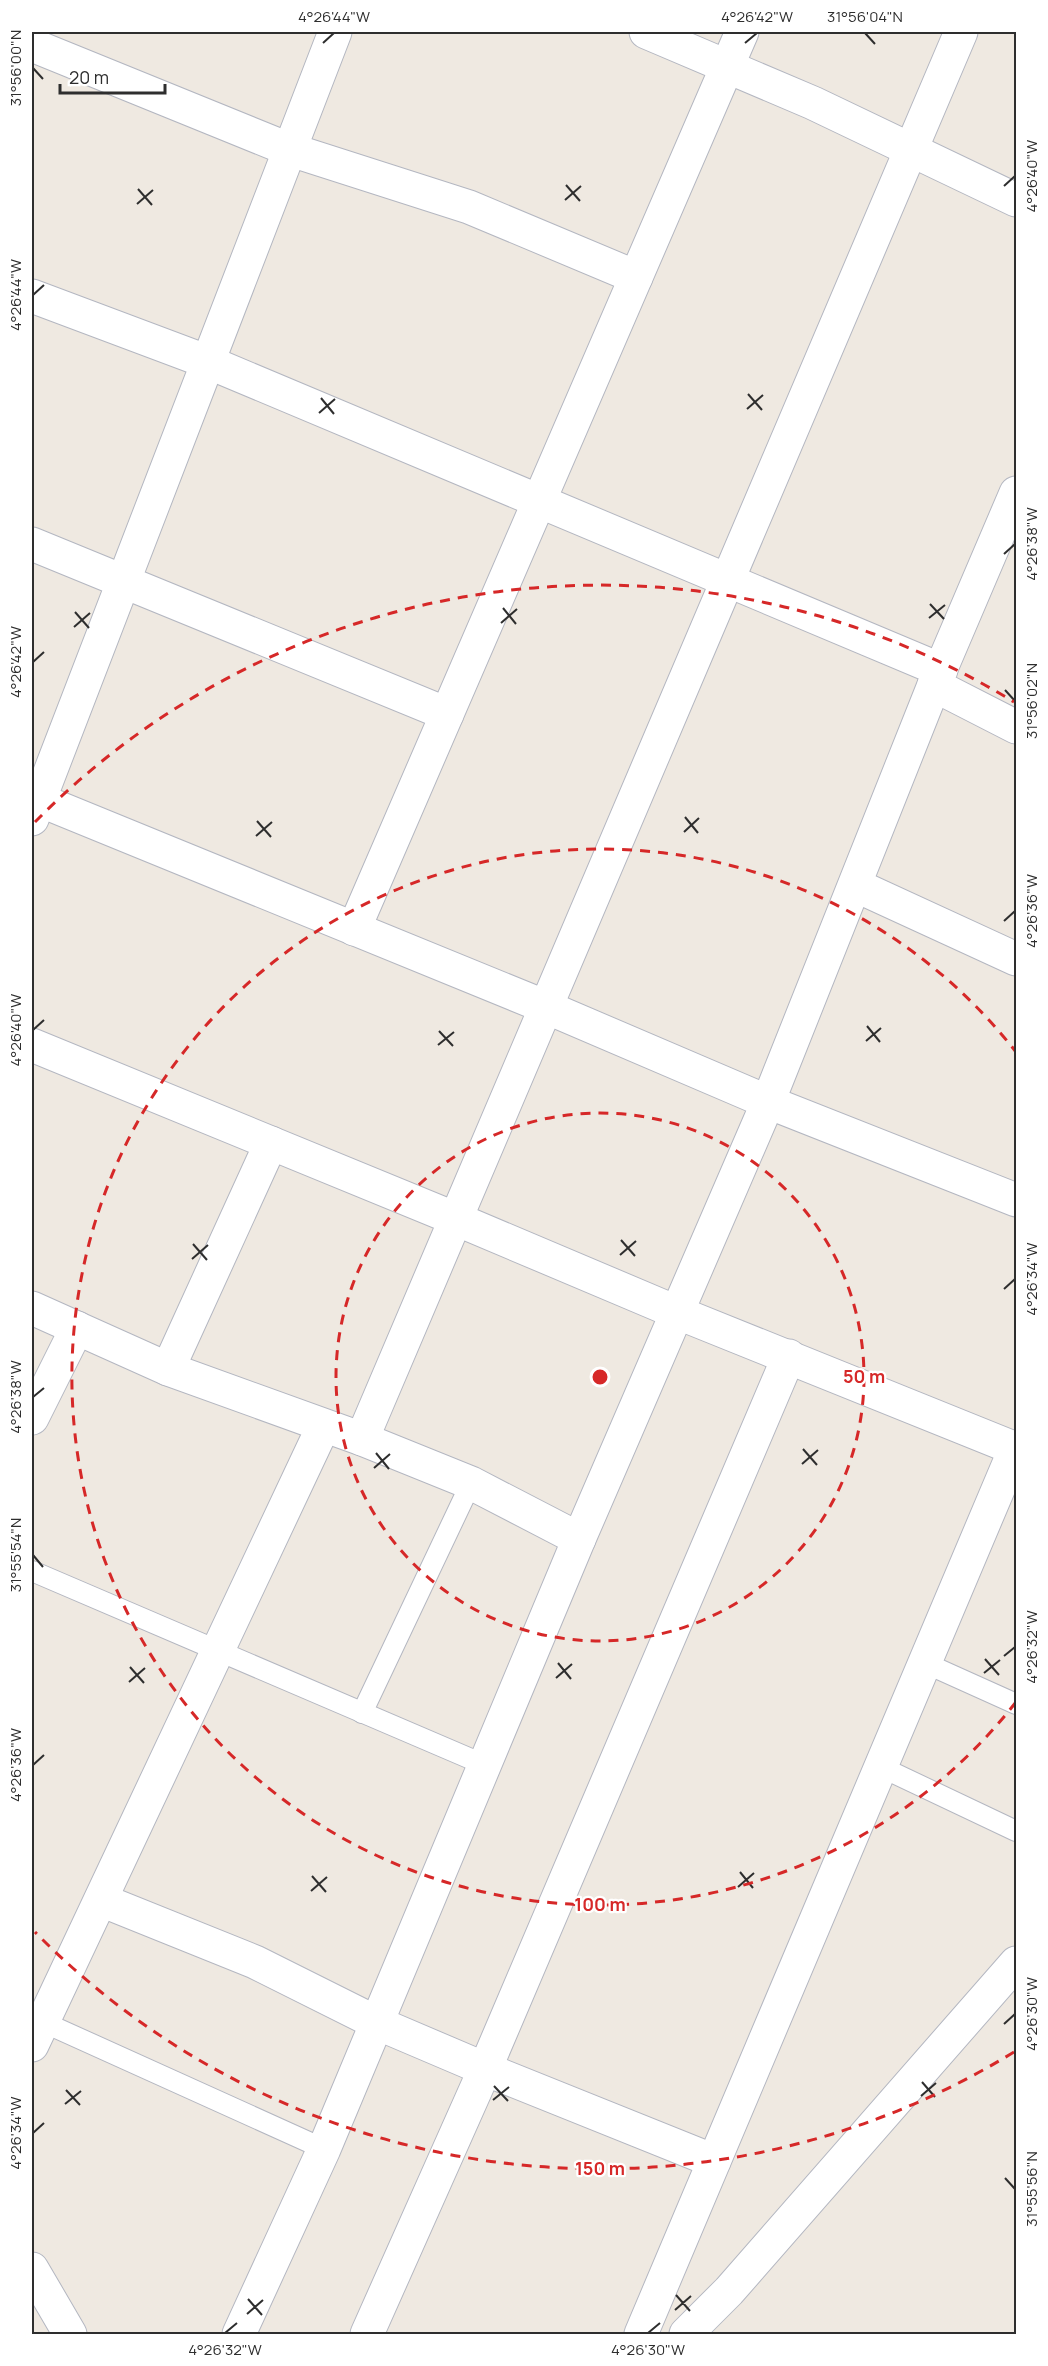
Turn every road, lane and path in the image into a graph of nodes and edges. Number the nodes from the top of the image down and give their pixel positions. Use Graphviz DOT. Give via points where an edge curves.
graph roads {
  1 [pos="335,32"];
  2 [pos="646,32"];
  3 [pos="742,32"];
  4 [pos="961,32"];
  5 [pos="32,45"];
  6 [pos="728,65"];
  7 [pos="912,148"];
  8 [pos="288,150"];
  9 [pos="1017,200"];
  10 [pos="636,277"];
  11 [pos="32,296"];
  12 [pos="208,362"];
  13 [pos="1017,493"];
  14 [pos="539,501"];
  15 [pos="32,544"];
  16 [pos="123,581"];
  17 [pos="728,581"];
  18 [pos="938,678"];
  19 [pos="447,714"];
  20 [pos="1017,727"];
  21 [pos="34,805"];
  22 [pos="855,885"];
  23 [pos="354,929"];
  24 [pos="1017,958"];
  25 [pos="546,1007"];
  26 [pos="32,1045"];
  27 [pos="768,1102"];
  28 [pos="271,1143"];
  29 [pos="1017,1200"];
  30 [pos="456,1219"];
  31 [pos="32,1308"];
  32 [pos="676,1312"];
  33 [pos="77,1328"];
  34 [pos="789,1356"];
  35 [pos="168,1369"];
  36 [pos="32,1418"];
  37 [pos="323,1427"];
  38 [pos="362,1439"];
  39 [pos="1016,1448"];
  40 [pos="471,1484"];
  41 [pos="579,1539"];
  42 [pos="32,1571"];
  43 [pos="218,1651"];
  44 [pos="925,1663"];
  45 [pos="1017,1704"];
  46 [pos="362,1713"];
  47 [pos="485,1765"];
  48 [pos="881,1767"];
  49 [pos="1017,1831"];
  50 [pos="100,1900"];
  51 [pos="1017,1963"];
  52 [pos="377,2023"];
  53 [pos="37,2034"];
  54 [pos="485,2069"];
  55 [pos="324,2149"];
  56 [pos="714,2161"];
  57 [pos="32,2269"];
  58 [pos="70,2334"];
  59 [pos="239,2334"];
  60 [pos="367,2334"];
  61 [pos="641,2334"];
  62 [pos="686,2334"];
  1 -- 8 [label="street"];
  2 -- 6 [label="street"];
  3 -- 6 [label="street"];
  4 -- 7 [label="street"];
  5 -- 8 [label="street"];
  6 -- 7 [label="street"];
  6 -- 10 [label="street"];
  7 -- 9 [label="street"];
  7 -- 17 [label="street"];
  8 -- 10 [label="street" via="470,207"];
  8 -- 12 [label="street"];
  10 -- 14 [label="street"];
  11 -- 12 [label="street"];
  12 -- 14 [label="street"];
  12 -- 16 [label="street"];
  13 -- 18 [label="street"];
  14 -- 17 [label="street"];
  14 -- 19 [label="street"];
  15 -- 16 [label="street"];
  16 -- 19 [label="street"];
  16 -- 21 [label="street"];
  17 -- 18 [label="street"];
  17 -- 25 [label="street"];
  18 -- 20 [label="street"];
  18 -- 22 [label="street"];
  19 -- 23 [label="street"];
  21 -- 23 [label="street"];
  22 -- 24 [label="street"];
  22 -- 27 [label="street"];
  23 -- 25 [label="street"];
  25 -- 27 [label="street"];
  25 -- 30 [label="street"];
  26 -- 28 [label="street"];
  27 -- 29 [label="street"];
  27 -- 32 [label="street"];
  28 -- 30 [label="street"];
  28 -- 35 [label="street"];
  30 -- 32 [label="street"];
  30 -- 38 [label="street"];
  31 -- 33 [label="street"];
  32 -- 34 [label="street"];
  32 -- 41 [label="street"];
  33 -- 35 [label="street"];
  33 -- 36 [label="street"];
  34 -- 39 [label="street"];
  34 -- 54 [label="street"];
  35 -- 37 [label="street"];
  37 -- 38 [label="street"];
  37 -- 43 [label="street"];
  38 -- 40 [label="street"];
  39 -- 44 [label="street"];
  40 -- 41 [label="street"];
  40 -- 46 [label="lane"];
  41 -- 47 [label="street"];
  42 -- 43 [label="lane"];
  43 -- 46 [label="lane"];
  43 -- 50 [label="street"];
  44 -- 45 [label="lane"];
  44 -- 48 [label="street"];
  46 -- 47 [label="lane"];
  47 -- 52 [label="street"];
  48 -- 49 [label="lane"];
  48 -- 56 [label="street"];
  50 -- 52 [label="street" via="255,1962"];
  50 -- 53 [label="street"];
  51 -- 62 [label="street" via="729,2291"];
  52 -- 54 [label="street"];
  52 -- 55 [label="street"];
  53 -- 55 [label="lane"];
  54 -- 56 [label="street"];
  54 -- 60 [label="street"];
  55 -- 59 [label="street"];
  56 -- 61 [label="street"];
  57 -- 58 [label="street"];
}
